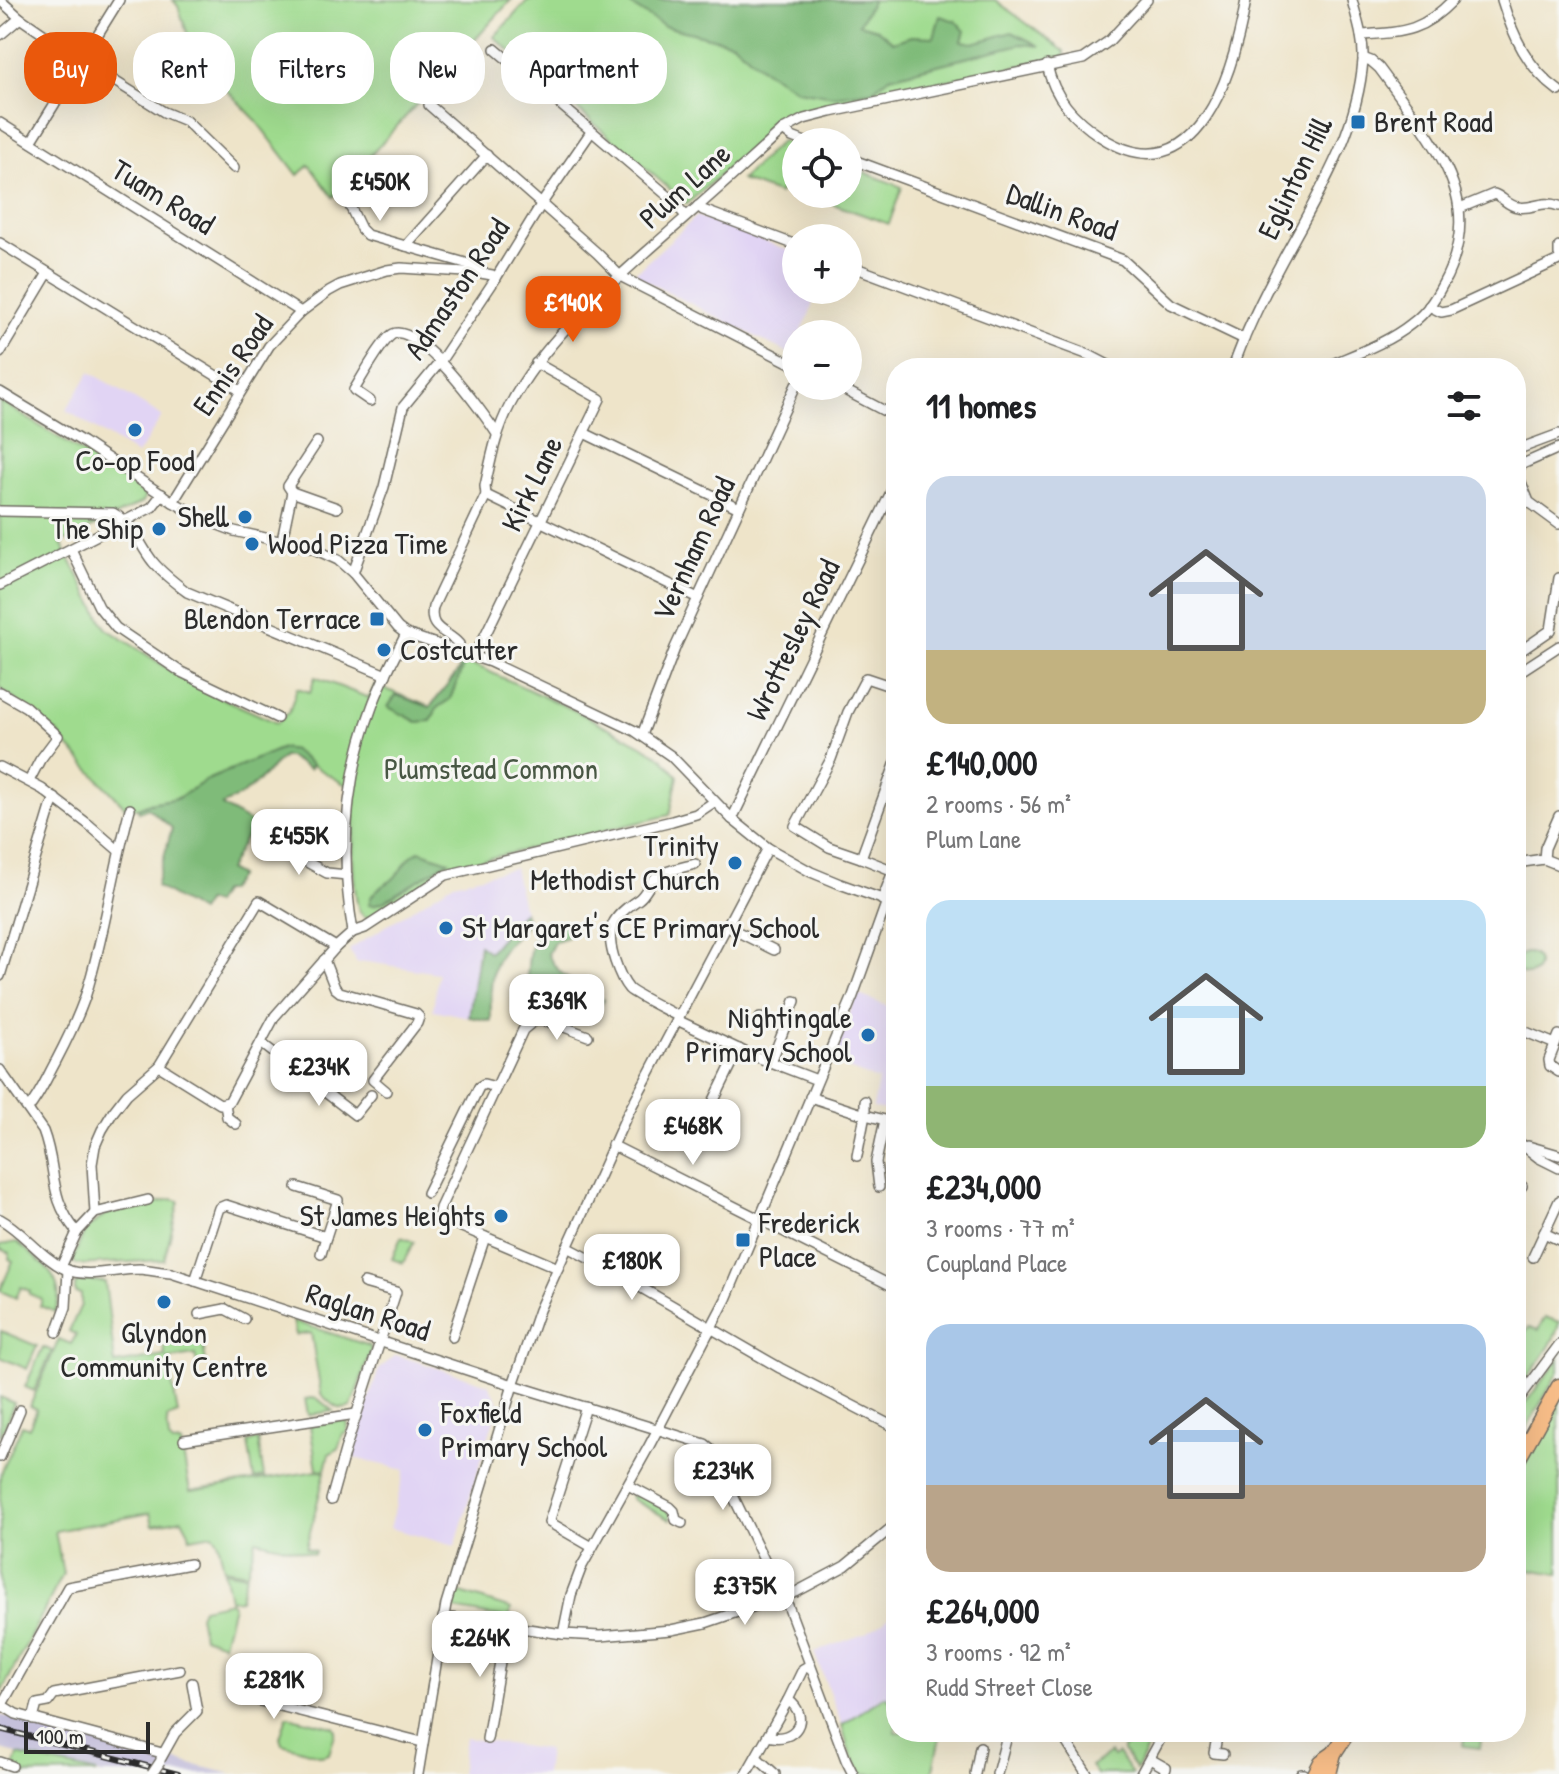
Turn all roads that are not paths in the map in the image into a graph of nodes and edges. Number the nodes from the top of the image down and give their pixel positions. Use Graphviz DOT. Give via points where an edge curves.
graph roads {
  1 [pos="0,0"];
  2 [pos="119,0"];
  3 [pos="1147,0"];
  4 [pos="1246,0"];
  5 [pos="1352,0"];
  6 [pos="1453,0"];
  7 [pos="1502,0"];
  8 [pos="20,18"];
  9 [pos="40,32"];
  10 [pos="99,32"];
  11 [pos="0,35"];
  12 [pos="1361,35"];
  13 [pos="495,49"];
  14 [pos="1363,58"];
  15 [pos="1047,65"];
  16 [pos="117,83"];
  17 [pos="1559,91"];
  18 [pos="54,104"];
  19 [pos="429,105"];
  20 [pos="0,123"];
  21 [pos="787,128"];
  22 [pos="782,131"];
  23 [pos="591,132"];
  24 [pos="31,142"];
  25 [pos="487,155"];
  26 [pos="862,163"];
  27 [pos="234,168"];
  28 [pos="350,195"];
  29 [pos="542,203"];
  30 [pos="698,206"];
  31 [pos="1559,206"];
  32 [pos="1460,208"];
  33 [pos="686,216"];
  34 [pos="782,240"];
  35 [pos="0,243"];
  36 [pos="406,246"];
  37 [pos="1559,247"];
  38 [pos="1559,254"];
  39 [pos="1559,260"];
  40 [pos="862,270"];
  41 [pos="48,273"];
  42 [pos="481,273"];
  43 [pos="620,276"];
  44 [pos="496,278"];
  45 [pos="1429,306"];
  46 [pos="301,312"];
  47 [pos="1244,339"];
  48 [pos="0,353"];
  49 [pos="1095,358"];
  50 [pos="1237,358"];
  51 [pos="1345,358"];
  52 [pos="782,359"];
  53 [pos="440,362"];
  54 [pos="536,363"];
  55 [pos="241,391"];
  56 [pos="0,392"];
  57 [pos="862,399"];
  58 [pos="789,400"];
  59 [pos="370,401"];
  60 [pos="886,412"];
  61 [pos="584,433"];
  62 [pos="497,434"];
  63 [pos="1559,434"];
  64 [pos="317,442"];
  65 [pos="1526,446"];
  66 [pos="1559,448"];
  67 [pos="1526,463"];
  68 [pos="292,492"];
  69 [pos="162,494"];
  70 [pos="1526,494"];
  71 [pos="486,495"];
  72 [pos="173,502"];
  73 [pos="886,503"];
  74 [pos="337,508"];
  75 [pos="739,508"];
  76 [pos="0,511"];
  77 [pos="126,520"];
  78 [pos="541,522"];
  79 [pos="1559,524"];
  80 [pos="282,540"];
  81 [pos="71,549"];
  82 [pos="353,573"];
  83 [pos="1559,578"];
  84 [pos="0,585"];
  85 [pos="698,598"];
  86 [pos="406,634"];
  87 [pos="1559,646"];
  88 [pos="1526,647"];
  89 [pos="458,650"];
  90 [pos="475,656"];
  91 [pos="1526,667"];
  92 [pos="386,675"];
  93 [pos="886,685"];
  94 [pos="0,692"];
  95 [pos="277,718"];
  96 [pos="642,735"];
  97 [pos="0,767"];
  98 [pos="29,781"];
  99 [pos="886,789"];
  100 [pos="55,798"];
  101 [pos="714,802"];
  102 [pos="130,809"];
  103 [pos="1559,816"];
  104 [pos="732,819"];
  105 [pos="263,838"];
  106 [pos="768,848"];
  107 [pos="118,850"];
  108 [pos="861,858"];
  109 [pos="1544,859"];
  110 [pos="1526,862"];
  111 [pos="695,864"];
  112 [pos="886,865"];
  113 [pos="1559,865"];
  114 [pos="347,875"];
  115 [pos="886,901"];
  116 [pos="886,907"];
  117 [pos="726,926"];
  118 [pos="353,932"];
  119 [pos="336,947"];
  120 [pos="774,950"];
  121 [pos="324,960"];
  122 [pos="0,976"];
  123 [pos="795,1001"];
  124 [pos="678,1018"];
  125 [pos="760,1018"];
  126 [pos="785,1027"];
  127 [pos="1526,1031"];
  128 [pos="588,1036"];
  129 [pos="1557,1039"];
  130 [pos="261,1043"];
  131 [pos="739,1049"];
  132 [pos="771,1062"];
  133 [pos="159,1066"];
  134 [pos="0,1070"];
  135 [pos="1559,1072"];
  136 [pos="817,1080"];
  137 [pos="496,1087"];
  138 [pos="386,1091"];
  139 [pos="371,1095"];
  140 [pos="810,1097"];
  141 [pos="865,1101"];
  142 [pos="225,1103"];
  143 [pos="28,1109"];
  144 [pos="865,1115"];
  145 [pos="236,1124"];
  146 [pos="701,1127"];
  147 [pos="612,1145"];
  148 [pos="1526,1145"];
  149 [pos="1526,1148"];
  150 [pos="1559,1155"];
  151 [pos="857,1156"];
  152 [pos="1559,1168"];
  153 [pos="297,1187"];
  154 [pos="879,1187"];
  155 [pos="427,1193"];
  156 [pos="148,1200"];
  157 [pos="1559,1201"];
  158 [pos="95,1213"];
  159 [pos="0,1219"];
  160 [pos="759,1219"];
  161 [pos="77,1232"];
  162 [pos="1544,1233"];
  163 [pos="326,1237"];
  164 [pos="485,1237"];
  165 [pos="1559,1240"];
  166 [pos="567,1247"];
  167 [pos="321,1254"];
  168 [pos="1533,1257"];
  169 [pos="558,1268"];
  170 [pos="64,1269"];
  171 [pos="195,1281"];
  172 [pos="364,1283"];
  173 [pos="886,1283"];
  174 [pos="230,1292"];
  175 [pos="225,1309"];
  176 [pos="199,1314"];
  177 [pos="244,1319"];
  178 [pos="712,1329"];
  179 [pos="57,1332"];
  180 [pos="452,1337"];
  181 [pos="380,1341"];
  182 [pos="1559,1345"];
  183 [pos="1526,1383"];
  184 [pos="513,1385"];
  185 [pos="1559,1386"];
  186 [pos="586,1407"];
  187 [pos="20,1410"];
  188 [pos="356,1414"];
  189 [pos="886,1423"];
  190 [pos="657,1429"];
  191 [pos="184,1440"];
  192 [pos="1526,1445"];
  193 [pos="0,1457"];
  194 [pos="628,1485"];
  195 [pos="331,1500"];
  196 [pos="682,1523"];
  197 [pos="886,1532"];
  198 [pos="592,1547"];
  199 [pos="190,1564"];
  200 [pos="783,1596"];
  201 [pos="443,1617"];
  202 [pos="506,1626"];
  203 [pos="563,1634"];
  204 [pos="810,1665"];
  205 [pos="180,1670"];
  206 [pos="192,1683"];
  207 [pos="245,1697"];
  208 [pos="788,1700"];
  209 [pos="1,1705"];
  210 [pos="33,1719"];
  211 [pos="768,1736"];
  212 [pos="487,1739"];
  213 [pos="422,1742"];
  214 [pos="1005,1742"];
  215 [pos="1066,1742"];
  216 [pos="1159,1742"];
  217 [pos="1216,1742"];
  218 [pos="1341,1742"];
  219 [pos="980,1747"];
  220 [pos="1334,1753"];
  221 [pos="1223,1754"];
  222 [pos="161,1757"];
  223 [pos="756,1757"];
  224 [pos="1150,1759"];
  225 [pos="0,1762"];
  226 [pos="12,1766"];
  227 [pos="152,1774"];
  228 [pos="418,1774"];
  229 [pos="746,1774"];
  230 [pos="775,1774"];
  231 [pos="853,1774"];
  232 [pos="975,1774"];
  233 [pos="997,1774"];
  234 [pos="1087,1774"];
  235 [pos="1141,1774"];
  236 [pos="1164,1774"];
  237 [pos="1315,1774"];
  238 [pos="1329,1774"];
  1 -- 8 [label="street"];
  2 -- 10 [label="street"];
  3 -- 15 [label="street, Plum Lane" via="1101,48 1083,59"];
  4 -- 15 [label="street" via="1230,64 1210,114 1197,131 1166,151 1135,152 1096,133 1057,94"];
  5 -- 12 [label="street, Eglinton Hill"];
  6 -- 12 [label="street" via="1414,29"];
  7 -- 17 [label="street" via="1528,59"];
  8 -- 9 [label="street"];
  8 -- 11 [label="street"];
  12 -- 14 [label="street, Eglinton Hill"];
  13 -- 23 [label="street"];
  14 -- 32 [label="street" via="1379,68 1433,142"];
  14 -- 47 [label="street, Eglinton Hill" via="1339,154"];
  15 -- 21 [label="street, Plum Lane" via="831,112"];
  16 -- 27 [label="street" via="186,121"];
  18 -- 24 [label="street"];
  19 -- 25 [label="street"];
  20 -- 24 [label="street, Tuam Road"];
  22 -- 30 [label="street, Plum Lane"];
  23 -- 29 [label="street, Admaston Road"];
  23 -- 33 [label="street"];
  24 -- 46 [label="street, Tuam Road"];
  25 -- 29 [label="street"];
  25 -- 36 [label="street"];
  26 -- 47 [label="street, Dallin Road" via="1123,260 1171,304"];
  28 -- 36 [label="street" via="367,235"];
  29 -- 43 [label="street"];
  29 -- 44 [label="street, Admaston Road"];
  30 -- 33 [label="street, Plum Lane"];
  30 -- 34 [label="street"];
  31 -- 32 [label="street" via="1515,207 1494,194"];
  32 -- 45 [label="street" via="1458,245"];
  33 -- 43 [label="street, Plum Lane"];
  35 -- 41 [label="street"];
  36 -- 42 [label="street" via="476,266"];
  37 -- 38 [label="street"];
  39 -- 45 [label="street" via="1451,310"];
  40 -- 49 [label="street"];
  41 -- 48 [label="street"];
  41 -- 55 [label="street"];
  42 -- 44 [label="street, Ennis Road"];
  42 -- 46 [label="street, Ennis Road" via="387,270 340,285"];
  43 -- 52 [label="street"];
  43 -- 54 [label="street, Plum Lane" via="566,326"];
  44 -- 53 [label="street, Admaston Road"];
  45 -- 51 [label="street" via="1396,335"];
  46 -- 55 [label="street, Ennis Road" via="269,346"];
  47 -- 50 [label="street, Eglinton Hill"];
  53 -- 59 [label="street" via="409,336 390,335 354,390"];
  53 -- 62 [label="street"];
  53 -- 82 [label="street, Admaston Road" via="403,407 384,487"];
  54 -- 61 [label="street, Kirk Lane" via="600,399"];
  54 -- 62 [label="street, Plum Lane"];
  55 -- 72 [label="street, Ennis Road"];
  56 -- 69 [label="street"];
  57 -- 60 [label="street"];
  58 -- 75 [label="street, Vernham Road"];
  61 -- 75 [label="street"];
  61 -- 78 [label="street, Kirk Lane"];
  62 -- 71 [label="street, Plum Lane"];
  63 -- 65 [label="street"];
  64 -- 68 [label="street" via="288,486"];
  66 -- 67 [label="street"];
  68 -- 74 [label="street"];
  68 -- 80 [label="street"];
  69 -- 72 [label="street"];
  69 -- 77 [label="street" via="152,507"];
  70 -- 79 [label="street"];
  71 -- 78 [label="street"];
  71 -- 89 [label="street, Plum Lane" via="431,615 436,627 459,644"];
  72 -- 80 [label="street" via="223,527"];
  73 -- 104 [label="street, Wrottesley Road"];
  75 -- 85 [label="street, Vernham Road"];
  76 -- 77 [label="street" via="113,513"];
  77 -- 81 [label="street"];
  77 -- 92 [label="street" via="151,559 187,592"];
  78 -- 85 [label="street"];
  78 -- 90 [label="street, Kirk Lane"];
  80 -- 82 [label="street" via="328,554"];
  81 -- 84 [label="street"];
  81 -- 95 [label="street" via="99,607 116,628 181,672"];
  82 -- 86 [label="street"];
  83 -- 88 [label="street" via="1551,630"];
  85 -- 96 [label="street, Vernham Road"];
  86 -- 89 [label="street"];
  86 -- 92 [label="street"];
  87 -- 91 [label="street"];
  89 -- 90 [label="street"];
  90 -- 96 [label="street"];
  92 -- 114 [label="street" via="351,785"];
  93 -- 108 [label="street" via="866,678 795,826 829,847"];
  94 -- 98 [label="street" via="58,736"];
  96 -- 101 [label="street" via="671,756"];
  97 -- 98 [label="street"];
  98 -- 100 [label="street"];
  99 -- 108 [label="street"];
  100 -- 107 [label="street"];
  100 -- 122 [label="street"];
  101 -- 104 [label="street"];
  101 -- 118 [label="street" via="672,821 446,875"];
  102 -- 107 [label="street"];
  103 -- 109 [label="street"];
  104 -- 106 [label="street"];
  105 -- 114 [label="street" via="327,873"];
  106 -- 115 [label="street" via="811,872"];
  106 -- 117 [label="street"];
  107 -- 143 [label="street" via="86,993"];
  108 -- 112 [label="street"];
  109 -- 110 [label="street"];
  109 -- 113 [label="street"];
  111 -- 124 [label="street" via="657,876 618,916 609,934 629,989"];
  114 -- 118 [label="street"];
  116 -- 136 [label="street"];
  117 -- 120 [label="street"];
  117 -- 124 [label="street"];
  118 -- 119 [label="street"];
  119 -- 121 [label="street"];
  119 -- 133 [label="street" via="259,901"];
  121 -- 130 [label="street" via="275,1016"];
  121 -- 138 [label="street" via="340,992 419,1017 373,1080"];
  123 -- 126 [label="street"];
  124 -- 131 [label="street"];
  124 -- 147 [label="street"];
  125 -- 126 [label="street"];
  126 -- 132 [label="street"];
  127 -- 129 [label="street"];
  128 -- 137 [label="street" via="535,1020 523,1030"];
  129 -- 135 [label="street" via="1549,1060"];
  130 -- 139 [label="street" via="355,1115"];
  130 -- 142 [label="street"];
  131 -- 132 [label="street"];
  131 -- 146 [label="street"];
  132 -- 136 [label="street"];
  133 -- 142 [label="street"];
  133 -- 158 [label="street" via="127,1094 95,1146"];
  134 -- 143 [label="street"];
  136 -- 140 [label="street"];
  137 -- 155 [label="street" via="479,1087"];
  137 -- 164 [label="street" via="439,1213"];
  140 -- 144 [label="street"];
  140 -- 160 [label="street"];
  141 -- 144 [label="street"];
  142 -- 145 [label="street" via="227,1117"];
  143 -- 161 [label="street" via="46,1140 60,1207"];
  144 -- 151 [label="street"];
  144 -- 154 [label="street" via="885,1120 876,1162"];
  147 -- 160 [label="street"];
  147 -- 166 [label="street"];
  148 -- 150 [label="street"];
  149 -- 152 [label="street"];
  153 -- 163 [label="street" via="338,1200"];
  156 -- 158 [label="street"];
  157 -- 162 [label="street"];
  158 -- 161 [label="street"];
  159 -- 170 [label="street"];
  160 -- 173 [label="street"];
  160 -- 178 [label="street"];
  161 -- 170 [label="street"];
  162 -- 165 [label="street"];
  162 -- 168 [label="street"];
  163 -- 167 [label="street"];
  163 -- 171 [label="street" via="222,1205"];
  164 -- 169 [label="street"];
  164 -- 180 [label="street"];
  166 -- 169 [label="street"];
  166 -- 178 [label="street"];
  169 -- 184 [label="street"];
  170 -- 171 [label="street, Raglan Road" via="139,1269"];
  170 -- 179 [label="street" via="66,1307"];
  171 -- 174 [label="street, Raglan Road"];
  172 -- 181 [label="street" via="396,1292"];
  174 -- 175 [label="street"];
  174 -- 181 [label="street, Raglan Road"];
  175 -- 176 [label="street"];
  175 -- 177 [label="street"];
  178 -- 189 [label="street"];
  178 -- 190 [label="street"];
  181 -- 184 [label="street, Raglan Road"];
  181 -- 188 [label="street"];
  182 -- 183 [label="street"];
  184 -- 186 [label="street, Raglan Road"];
  184 -- 201 [label="street"];
  185 -- 192 [label="highway"];
  186 -- 190 [label="street, Raglan Road"];
  186 -- 198 [label="street" via="549,1522"];
  187 -- 193 [label="street"];
  188 -- 191 [label="street"];
  188 -- 195 [label="street"];
  190 -- 194 [label="street"];
  190 -- 200 [label="street, Raglan Road" via="710,1448"];
  194 -- 196 [label="street" via="670,1507"];
  194 -- 198 [label="street"];
  197 -- 200 [label="street" via="845,1566"];
  198 -- 203 [label="street" via="575,1581"];
  199 -- 209 [label="street" via="68,1587"];
  200 -- 203 [label="street" via="671,1630"];
  200 -- 204 [label="street, Raglan Road"];
  201 -- 202 [label="street"];
  201 -- 213 [label="street"];
  202 -- 203 [label="street"];
  202 -- 212 [label="street"];
  204 -- 208 [label="street"];
  204 -- 231 [label="street, Raglan Road"];
  205 -- 210 [label="street" via="54,1694 37,1704"];
  206 -- 222 [label="street" via="197,1711"];
  207 -- 213 [label="street"];
  208 -- 211 [label="street"];
  208 -- 211 [label="street" via="798,1711 797,1727 786,1737"];
  209 -- 210 [label="street"];
  210 -- 222 [label="street"];
  211 -- 223 [label="street"];
  213 -- 228 [label="street"];
  214 -- 233 [label="street"];
  215 -- 234 [label="street"];
  216 -- 224 [label="street"];
  217 -- 221 [label="street" via="1214,1753"];
  218 -- 220 [label="highway"];
  219 -- 232 [label="street"];
  220 -- 237 [label="highway"];
  220 -- 238 [label="highway"];
  222 -- 227 [label="street, bridge"];
  223 -- 229 [label="street"];
  223 -- 230 [label="street"];
  224 -- 235 [label="street"];
  224 -- 236 [label="street" via="1166,1768"];
  225 -- 226 [label="street"];
}
